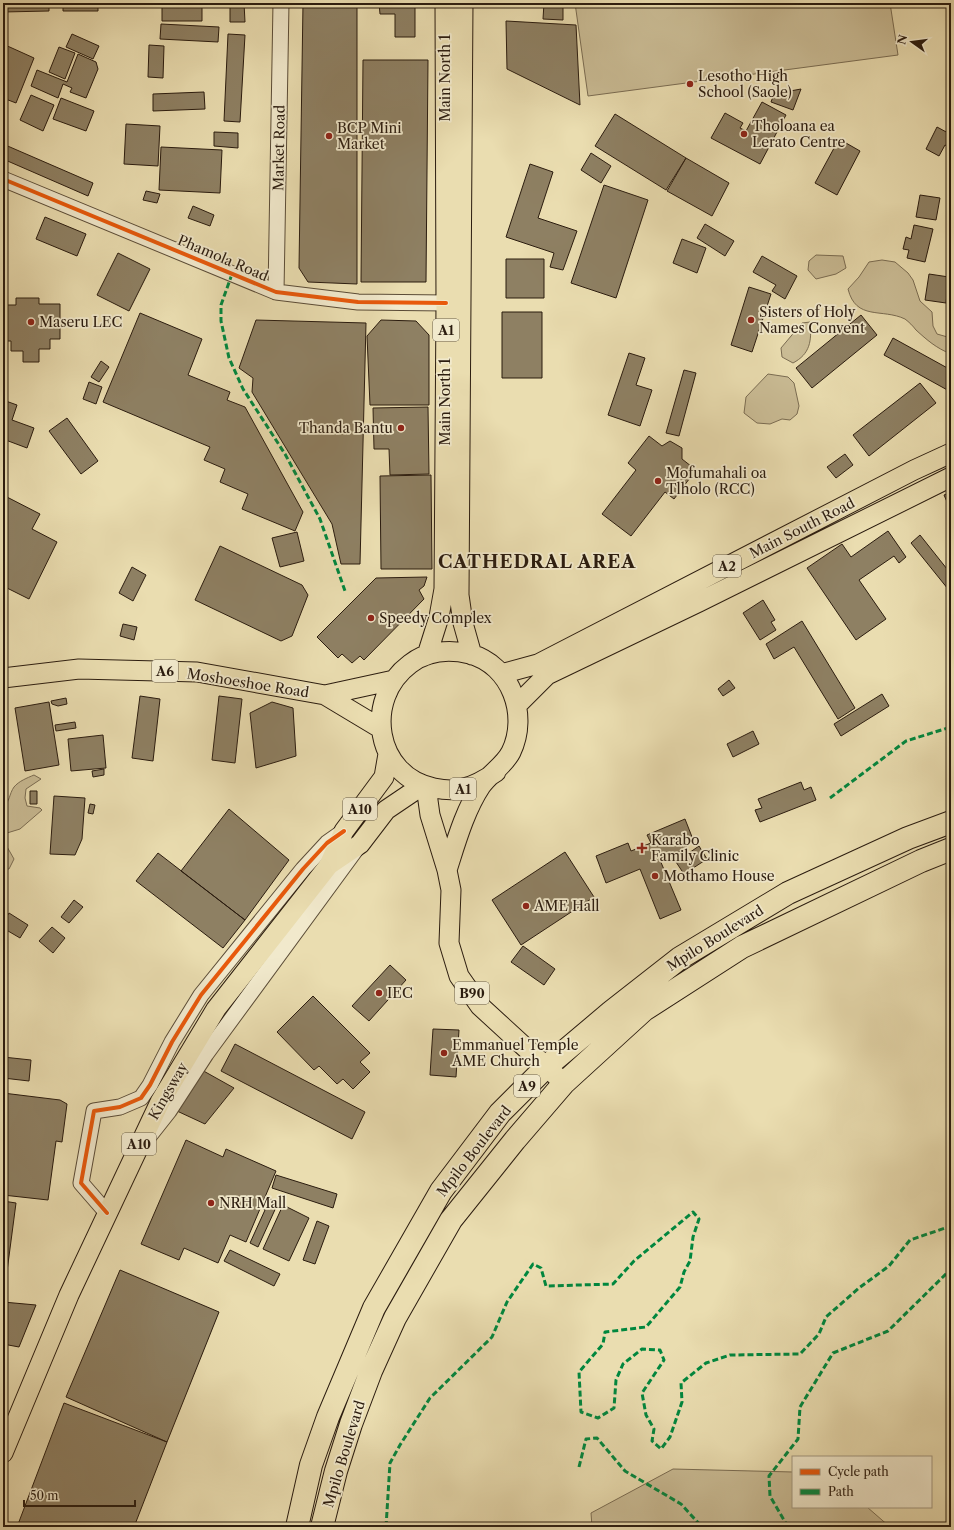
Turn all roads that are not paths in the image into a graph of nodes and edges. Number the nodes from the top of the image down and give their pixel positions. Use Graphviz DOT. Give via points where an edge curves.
graph roads {
  1 [pos="281,3"];
  2 [pos="445,3"];
  3 [pos="463,3"];
  4 [pos="3,179"];
  5 [pos="276,292"];
  6 [pos="446,303"];
  7 [pos="951,453"];
  8 [pos="951,477"];
  9 [pos="427,655"];
  10 [pos="472,655"];
  11 [pos="501,674"];
  12 [pos="3,678"];
  13 [pos="394,680"];
  14 [pos="325,695"];
  15 [pos="517,705"];
  16 [pos="380,728"];
  17 [pos="388,754"];
  18 [pos="496,772"];
  19 [pos="425,790"];
  20 [pos="951,822"];
  21 [pos="344,831"];
  22 [pos="360,844"];
  23 [pos="951,850"];
  24 [pos="329,866"];
  25 [pos="447,870"];
  26 [pos="547,1066"];
  27 [pos="564,1083"];
  28 [pos="135,1153"];
  29 [pos="107,1213"];
  30 [pos="3,1453"];
  31 [pos="297,1527"];
  32 [pos="322,1527"];
  1 -- 5 [label="street, Market Road"];
  2 -- 6 [label="main road, Main North 1 / A1"];
  3 -- 10 [label="main road, Main North 1 / A1" via="459,595 463,623"];
  4 -- 5 [label="street, Phamola Road"];
  5 -- 6 [label="street, Phamola Road" via="358,302"];
  6 -- 9 [label="main road, Main North 1 / A1" via="444,589 439,617"];
  7 -- 11 [label="main road, Main South Road / A2" via="538,664"];
  8 -- 15 [label="main road, Main South Road / A2" via="547,676"];
  9 -- 10 [label="main road, A1" via="457,651"];
  9 -- 13 [label="main road, A1" via="403,669"];
  10 -- 11 [label="main road, A1" via="488,663"];
  11 -- 15 [label="main road, A1" via="511,689"];
  12 -- 14 [label="main road, Moshoeshoe Road / A6" via="79,669 197,672"];
  13 -- 14 [label="main road, Moshoeshoe Road / A6"];
  13 -- 16 [label="main road, A1" via="385,694"];
  14 -- 16 [label="main road, Moshoeshoe Road / A6"];
  15 -- 18 [label="main road, A1" via="518,729 511,753"];
  16 -- 17 [label="main road, A1"];
  17 -- 19 [label="main road, A1" via="397,767"];
  17 -- 21 [label="main road, Kingsway / A10" via="384,777"];
  18 -- 19 [label="main road, A1" via="481,783 463,789"];
  18 -- 25 [label="main road" via="482,785 470,808"];
  19 -- 22 [label="main road, Kingsway / A10" via="386,810"];
  19 -- 25 [label="main road, B90"];
  20 -- 26 [label="highway, Mpilo Boulevard / A9" via="908,838 788,893 680,958"];
  21 -- 24 [label="main road, Kingsway / A10"];
  21 -- 29 [label="street" via="327,843 303,868 201,995 140,1098 120,1107 94,1111 80,1183"];
  22 -- 24 [label="main road, Kingsway / A10"];
  22 -- 28 [label="street" via="206,1054 169,1111"];
  23 -- 27 [label="highway, Mpilo Boulevard / A9" via="921,861 742,946 644,1010"];
  24 -- 28 [label="main road, Kingsway / A10" via="216,1009 160,1102"];
  25 -- 26 [label="main road, B90" via="451,890 448,943 459,976 480,1006"];
  26 -- 27 [label="main road, B90"];
  26 -- 31 [label="highway, Mpilo Boulevard / A9" via="500,1113 470,1152 441,1191 401,1258 374,1308 328,1417 311,1465"];
  27 -- 32 [label="highway, Mpilo Boulevard / A9" via="451,1220 394,1318 351,1424"];
  28 -- 29 [label="main road, Kingsway / A10"];
  29 -- 30 [label="main road, Kingsway / A10" via="37,1367"];
}
